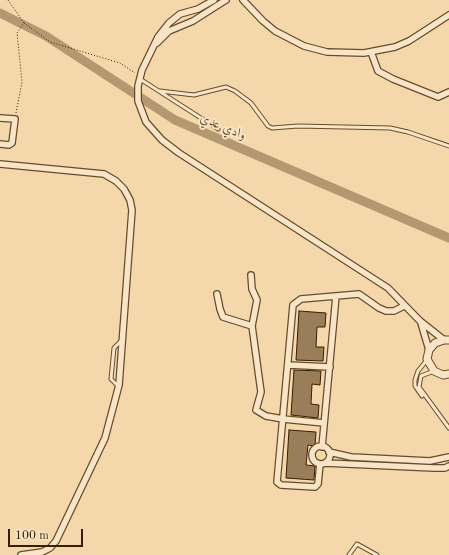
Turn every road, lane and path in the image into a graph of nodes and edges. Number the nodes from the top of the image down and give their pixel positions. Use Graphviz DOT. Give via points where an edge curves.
graph roads {
  1 [pos="8,0"];
  2 [pos="214,0"];
  3 [pos="226,0"];
  4 [pos="243,0"];
  5 [pos="449,15"];
  6 [pos="24,23"];
  7 [pos="156,43"];
  8 [pos="371,52"];
  9 [pos="140,77"];
  10 [pos="160,91"];
  11 [pos="449,92"];
  12 [pos="0,118"];
  13 [pos="15,119"];
  14 [pos="218,129"];
  15 [pos="0,144"];
  16 [pos="449,146"];
  17 [pos="0,164"];
  18 [pos="251,275"];
  19 [pos="217,294"];
  20 [pos="336,296"];
  21 [pos="404,306"];
  22 [pos="420,321"];
  23 [pos="252,326"];
  24 [pos="123,339"];
  25 [pos="446,340"];
  26 [pos="429,350"];
  27 [pos="428,359"];
  28 [pos="288,365"];
  29 [pos="330,367"];
  30 [pos="434,370"];
  31 [pos="446,374"];
  32 [pos="449,381"];
  33 [pos="119,387"];
  34 [pos="427,400"];
  35 [pos="283,420"];
  36 [pos="324,423"];
  37 [pos="449,428"];
  38 [pos="322,447"];
  39 [pos="329,452"];
  40 [pos="449,457"];
  41 [pos="323,464"];
  42 [pos="449,466"];
  43 [pos="21,555"];
  44 [pos="350,555"];
  45 [pos="377,555"];
  1 -- 6 [label="path"];
  2 -- 7 [label="street" via="174,18"];
  3 -- 7 [label="street" via="193,21 169,32"];
  4 -- 8 [label="street" via="269,26 304,46 327,52"];
  5 -- 8 [label="street" via="408,41 395,47"];
  6 -- 9 [label="path" via="50,42 120,63"];
  6 -- 13 [label="path" via="17,34 22,82"];
  7 -- 9 [label="street"];
  8 -- 11 [label="street" via="378,71 393,79 438,97"];
  9 -- 10 [label="lane"];
  9 -- 21 [label="street" via="138,101 142,113 162,140 377,280"];
  10 -- 14 [label="lane"];
  10 -- 16 [label="lane" via="194,95 226,87 251,103 272,128 390,128"];
  12 -- 13 [label="street"];
  13 -- 15 [label="street" via="12,143"];
  17 -- 24 [label="street" via="104,174 124,189 132,210"];
  18 -- 23 [label="street" via="252,289 257,300"];
  19 -- 23 [label="street" via="223,317"];
  20 -- 21 [label="street" via="359,294 386,311 394,311"];
  20 -- 28 [label="street" via="301,299 295,303 292,308"];
  20 -- 29 [label="street"];
  21 -- 22 [label="street"];
  22 -- 25 [label="street"];
  22 -- 26 [label="street"];
  23 -- 35 [label="street" via="261,392 256,410 266,416"];
  24 -- 33 [label="street"];
  24 -- 33 [label="lane" via="113,351 111,379"];
  25 -- 26 [label="street" via="435,343"];
  26 -- 27 [label="street"];
  27 -- 30 [label="street"];
  27 -- 34 [label="lane" via="414,380 418,391"];
  28 -- 29 [label="street"];
  28 -- 35 [label="street"];
  29 -- 36 [label="street"];
  30 -- 31 [label="street"];
  30 -- 34 [label="lane" via="421,376 418,383"];
  31 -- 32 [label="street"];
  33 -- 43 [label="street" via="105,438 60,536 47,550"];
  34 -- 37 [label="lane"];
  35 -- 36 [label="street"];
  35 -- 41 [label="street" via="278,484 315,488"];
  36 -- 38 [label="street"];
  38 -- 39 [label="street"];
  38 -- 41 [label="street" via="315,449 312,456 314,461"];
  39 -- 40 [label="street" via="351,457 430,461"];
  39 -- 41 [label="street" via="329,460"];
  41 -- 42 [label="street" via="434,468"];
  44 -- 45 [label="lane" via="357,544"];
}
